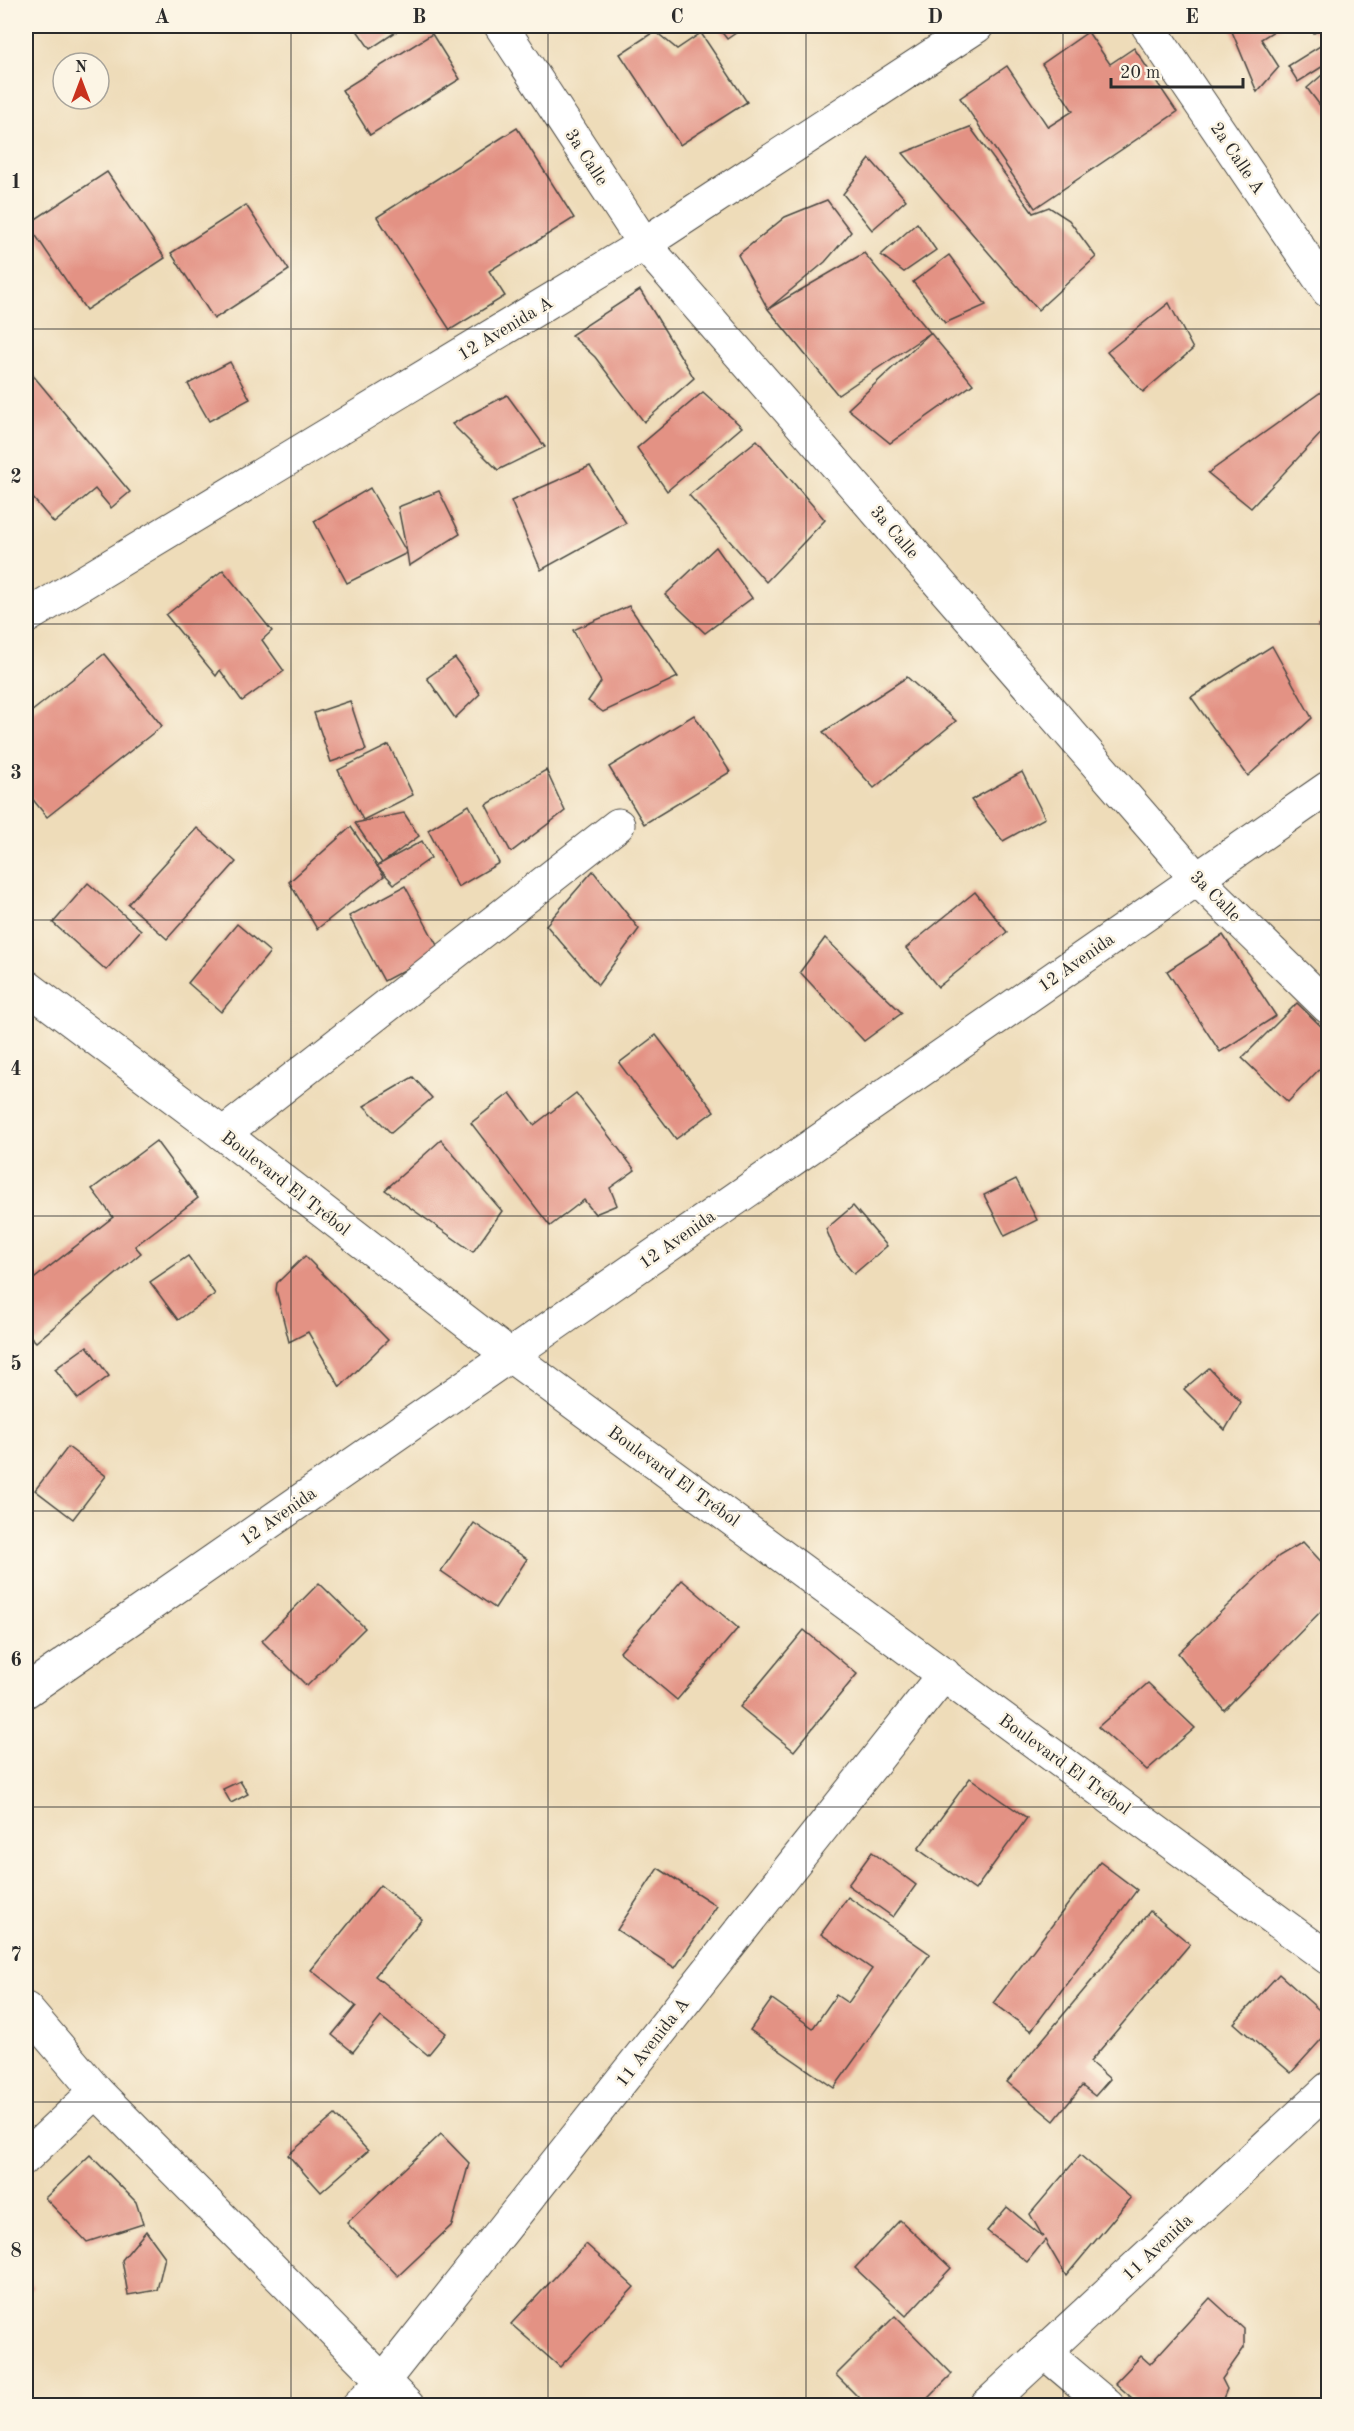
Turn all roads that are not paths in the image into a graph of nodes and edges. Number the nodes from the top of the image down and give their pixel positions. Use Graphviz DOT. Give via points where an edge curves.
graph roads {
  1 [pos="501,26"];
  2 [pos="977,26"];
  3 [pos="1148,26"];
  4 [pos="644,244"];
  5 [pos="1329,291"];
  6 [pos="26,617"];
  7 [pos="1329,788"];
  8 [pos="618,825"];
  9 [pos="1197,879"];
  10 [pos="26,986"];
  11 [pos="1329,1006"];
  12 [pos="223,1134"];
  13 [pos="509,1355"];
  14 [pos="944,1674"];
  15 [pos="26,1691"];
  16 [pos="1329,1958"];
  17 [pos="26,2008"];
  18 [pos="1329,2089"];
  19 [pos="96,2091"];
  20 [pos="26,2157"];
  21 [pos="1044,2352"];
  22 [pos="383,2381"];
  23 [pos="357,2406"];
  24 [pos="408,2406"];
  25 [pos="986,2406"];
  26 [pos="1108,2406"];
  1 -- 4 [label="street, 3a Calle"];
  2 -- 4 [label="street, 12 Avenida A"];
  3 -- 5 [label="street, 2a Calle A"];
  4 -- 6 [label="street, 12 Avenida A"];
  4 -- 9 [label="street, 3a Calle"];
  7 -- 9 [label="street, 12 Avenida"];
  8 -- 12 [label="street"];
  9 -- 11 [label="street, 3a Calle"];
  9 -- 13 [label="street, 12 Avenida"];
  10 -- 12 [label="street, Boulevard El Trébol"];
  12 -- 13 [label="street, Boulevard El Trébol"];
  13 -- 14 [label="street, Boulevard El Trébol"];
  13 -- 15 [label="street, 12 Avenida"];
  14 -- 16 [label="street, Boulevard El Trébol"];
  14 -- 22 [label="street, 11 Avenida A"];
  17 -- 19 [label="street"];
  18 -- 21 [label="street, 11 Avenida"];
  19 -- 20 [label="street"];
  19 -- 22 [label="street"];
  21 -- 25 [label="street, 11 Avenida"];
  21 -- 26 [label="street"];
  22 -- 23 [label="street, 11 Avenida A"];
  22 -- 24 [label="street"];
}
